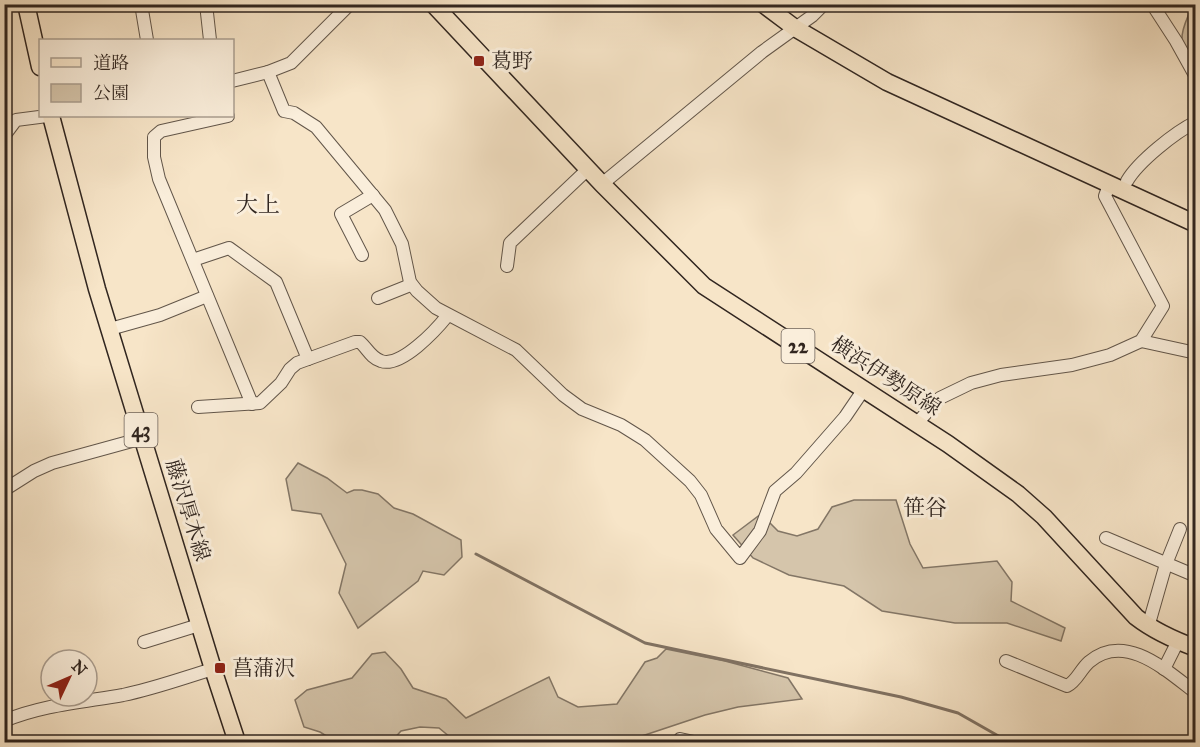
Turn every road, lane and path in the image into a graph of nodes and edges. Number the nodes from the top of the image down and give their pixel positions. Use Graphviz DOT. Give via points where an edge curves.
graph roads {
  1 [pos="26,4"];
  2 [pos="141,4"];
  3 [pos="206,4"];
  4 [pos="350,4"];
  5 [pos="433,4"];
  6 [pos="763,4"];
  7 [pos="778,4"];
  8 [pos="824,4"];
  9 [pos="1152,4"];
  10 [pos="799,25"];
  11 [pos="147,39"];
  12 [pos="210,39"];
  13 [pos="39,62"];
  14 [pos="268,72"];
  15 [pos="1196,77"];
  16 [pos="234,80"];
  17 [pos="41,117"];
  18 [pos="49,117"];
  19 [pos="223,117"];
  20 [pos="1196,122"];
  21 [pos="4,136"];
  22 [pos="588,169"];
  23 [pos="1127,181"];
  24 [pos="602,184"];
  25 [pos="1109,185"];
  26 [pos="373,195"];
  27 [pos="1196,213"];
  28 [pos="1196,224"];
  29 [pos="362,255"];
  30 [pos="193,260"];
  31 [pos="507,266"];
  32 [pos="410,282"];
  33 [pos="207,296"];
  34 [pos="378,298"];
  35 [pos="448,315"];
  36 [pos="110,329"];
  37 [pos="1141,341"];
  38 [pos="1196,353"];
  39 [pos="308,359"];
  40 [pos="864,389"];
  41 [pos="252,404"];
  42 [pos="198,407"];
  43 [pos="917,423"];
  44 [pos="143,438"];
  45 [pos="4,489"];
  46 [pos="1179,528"];
  47 [pos="1106,538"];
  48 [pos="1166,564"];
  49 [pos="1196,576"];
  50 [pos="200,626"];
  51 [pos="1148,627"];
  52 [pos="1178,641"];
  53 [pos="144,642"];
  54 [pos="1196,648"];
  55 [pos="1006,661"];
  56 [pos="213,669"];
  57 [pos="1164,669"];
  58 [pos="1196,693"];
  59 [pos="4,722"];
  60 [pos="237,742"];
  61 [pos="678,742"];
  62 [pos="694,742"];
  1 -- 13 [label="main road"];
  2 -- 11 [label="street"];
  3 -- 12 [label="street"];
  4 -- 14 [label="street" via="291,63"];
  5 -- 22 [label="main road, 横浜伊勢原線 / 22"];
  6 -- 10 [label="main road"];
  7 -- 10 [label="main road"];
  8 -- 10 [label="street"];
  9 -- 15 [label="street"];
  10 -- 23 [label="main road" via="881,68"];
  10 -- 24 [label="street"];
  10 -- 25 [label="main road" via="887,82"];
  14 -- 16 [label="street"];
  14 -- 26 [label="street" via="284,111 316,127"];
  17 -- 21 [label="street" via="16,120"];
  18 -- 36 [label="main road, 藤沢厚木線 / 43"];
  19 -- 30 [label="street" via="171,128 154,137 156,168"];
  20 -- 23 [label="street" via="1181,129"];
  22 -- 24 [label="main road, 横浜伊勢原線 / 22"];
  22 -- 31 [label="street" via="510,243"];
  23 -- 27 [label="main road"];
  24 -- 40 [label="main road, 横浜伊勢原線 / 22" via="705,286"];
  25 -- 28 [label="main road"];
  25 -- 37 [label="street" via="1105,196 1163,306"];
  26 -- 29 [label="street" via="341,214"];
  26 -- 32 [label="street" via="401,241"];
  30 -- 33 [label="street"];
  30 -- 39 [label="street" via="229,248 270,277 281,290"];
  32 -- 34 [label="street"];
  32 -- 35 [label="street"];
  33 -- 36 [label="street"];
  33 -- 41 [label="street"];
  35 -- 39 [label="street" via="424,342 390,362 380,361 355,342"];
  35 -- 40 [label="street" via="516,350 582,409 645,440 690,481 701,495 716,529 740,558 760,531 775,491 845,417"];
  36 -- 44 [label="main road, 藤沢厚木線 / 43"];
  37 -- 38 [label="street"];
  37 -- 43 [label="street" via="1110,355 971,383 940,398"];
  39 -- 41 [label="street" via="290,369 260,403"];
  40 -- 43 [label="main road, 横浜伊勢原線 / 22"];
  41 -- 42 [label="street"];
  43 -- 51 [label="main road, 横浜伊勢原線 / 22" via="1018,494"];
  44 -- 45 [label="street" via="52,463"];
  44 -- 50 [label="main road, 藤沢厚木線 / 43"];
  46 -- 48 [label="street"];
  47 -- 48 [label="street"];
  48 -- 49 [label="street"];
  48 -- 51 [label="street"];
  50 -- 53 [label="street"];
  50 -- 56 [label="main road, 藤沢厚木線 / 43"];
  51 -- 52 [label="main road, 横浜伊勢原線 / 22"];
  52 -- 54 [label="main road, 横浜伊勢原線 / 22"];
  52 -- 57 [label="street"];
  55 -- 57 [label="street" via="1067,686 1089,662 1108,651 1132,653"];
  56 -- 59 [label="street" via="148,689 64,704"];
  56 -- 60 [label="main road, 藤沢厚木線 / 43"];
  57 -- 58 [label="street"];
  61 -- 62 [label="street"];
}
